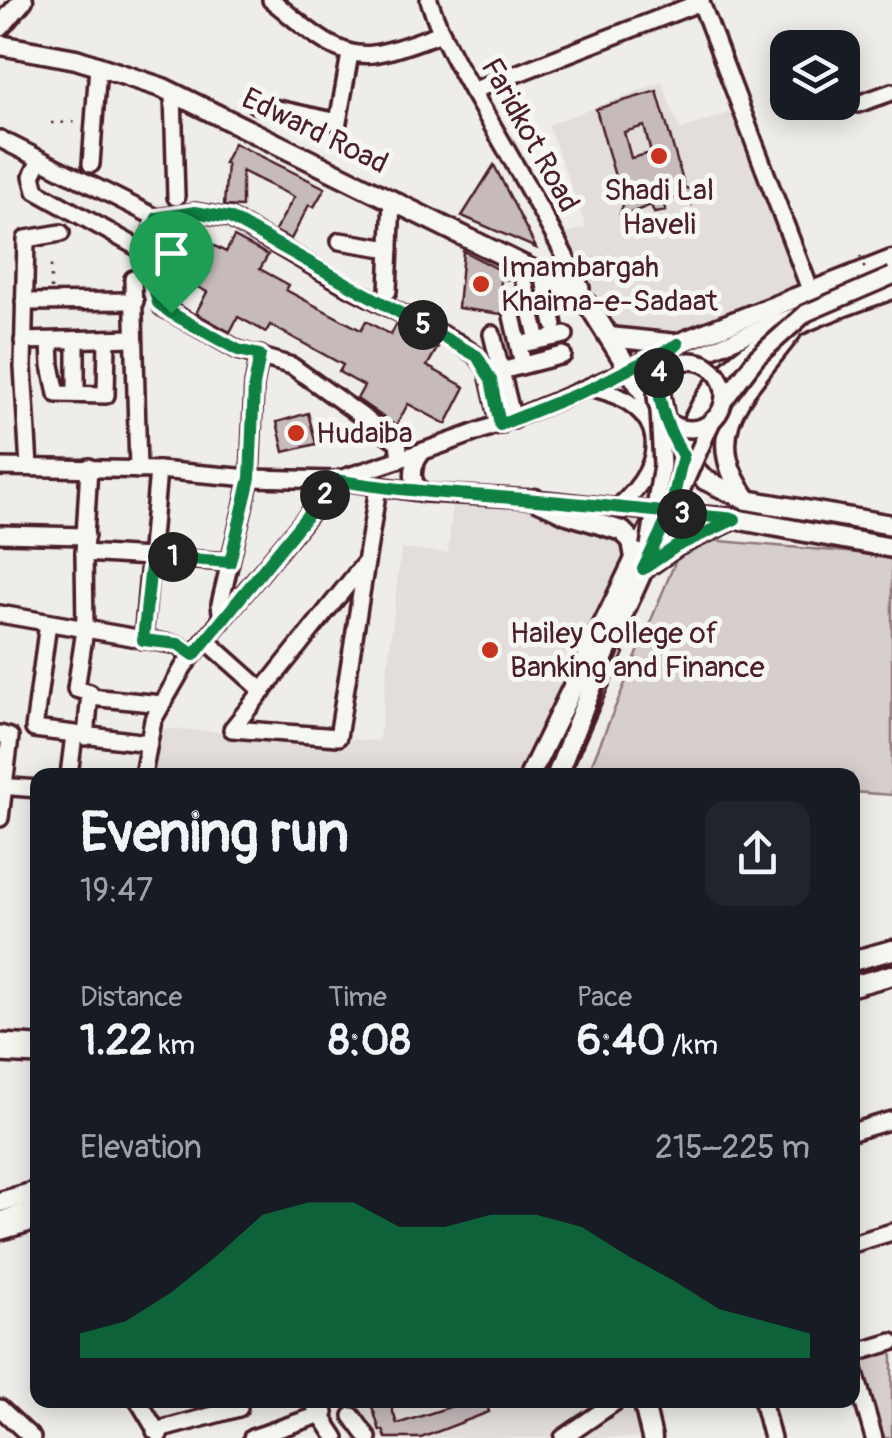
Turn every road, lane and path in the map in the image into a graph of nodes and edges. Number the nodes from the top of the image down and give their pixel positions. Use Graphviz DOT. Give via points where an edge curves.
graph roads {
  1 [pos="23,0"];
  2 [pos="270,0"];
  3 [pos="429,0"];
  4 [pos="701,1"];
  5 [pos="0,28"];
  6 [pos="442,33"];
  7 [pos="0,45"];
  8 [pos="350,54"];
  9 [pos="98,66"];
  10 [pos="472,91"];
  11 [pos="173,92"];
  12 [pos="892,92"];
  13 [pos="860,103"];
  14 [pos="255,104"];
  15 [pos="94,121"];
  16 [pos="51,124"];
  17 [pos="0,139"];
  18 [pos="40,160"];
  19 [pos="90,164"];
  20 [pos="176,197"];
  21 [pos="392,199"];
  22 [pos="157,218"];
  23 [pos="61,234"];
  24 [pos="340,242"];
  25 [pos="390,248"];
  26 [pos="144,250"];
  27 [pos="892,260"];
  28 [pos="520,265"];
  29 [pos="543,275"];
  30 [pos="892,276"];
  31 [pos="133,279"];
  32 [pos="892,289"];
  33 [pos="388,291"];
  34 [pos="812,292"];
  35 [pos="135,301"];
  36 [pos="24,302"];
  37 [pos="585,302"];
  38 [pos="512,316"];
  39 [pos="807,318"];
  40 [pos="492,334"];
  41 [pos="537,336"];
  42 [pos="609,337"];
  43 [pos="107,338"];
  44 [pos="134,338"];
  45 [pos="50,340"];
  46 [pos="76,340"];
  47 [pos="23,342"];
  48 [pos="518,346"];
  49 [pos="681,352"];
  50 [pos="260,355"];
  51 [pos="563,355"];
  52 [pos="523,365"];
  53 [pos="500,370"];
  54 [pos="628,370"];
  55 [pos="592,388"];
  56 [pos="76,394"];
  57 [pos="723,402"];
  58 [pos="663,418"];
  59 [pos="714,419"];
  60 [pos="507,423"];
  61 [pos="420,454"];
  62 [pos="683,456"];
  63 [pos="400,458"];
  64 [pos="0,466"];
  65 [pos="29,468"];
  66 [pos="89,468"];
  67 [pos="138,470"];
  68 [pos="158,470"];
  69 [pos="250,478"];
  70 [pos="336,480"];
  71 [pos="378,488"];
  72 [pos="426,493"];
  73 [pos="535,500"];
  74 [pos="747,500"];
  75 [pos="617,508"];
  76 [pos="664,513"];
  77 [pos="735,519"];
  78 [pos="892,525"];
  79 [pos="0,534"];
  80 [pos="86,536"];
  81 [pos="892,548"];
  82 [pos="84,553"];
  83 [pos="152,556"];
  84 [pos="642,559"];
  85 [pos="230,562"];
  86 [pos="364,564"];
  87 [pos="0,614"];
  88 [pos="222,621"];
  89 [pos="48,623"];
  90 [pos="85,630"];
  91 [pos="143,640"];
  92 [pos="206,640"];
  93 [pos="194,655"];
  94 [pos="264,690"];
  95 [pos="90,697"];
  96 [pos="162,704"];
  97 [pos="4,734"];
  98 [pos="80,736"];
  99 [pos="148,744"];
  100 [pos="71,768"];
  101 [pos="144,768"];
  102 [pos="534,768"];
  103 [pos="551,768"];
  104 [pos="559,768"];
  105 [pos="2,786"];
  106 [pos="30,788"];
  107 [pos="0,818"];
  108 [pos="892,950"];
  109 [pos="860,959"];
  110 [pos="892,976"];
  111 [pos="860,984"];
  112 [pos="0,1042"];
  113 [pos="30,1044"];
  114 [pos="0,1054"];
  115 [pos="30,1056"];
  116 [pos="892,1120"];
  117 [pos="860,1130"];
  118 [pos="30,1193"];
  119 [pos="0,1202"];
  120 [pos="30,1210"];
  121 [pos="0,1220"];
  122 [pos="30,1221"];
  123 [pos="0,1230"];
  124 [pos="892,1232"];
  125 [pos="860,1242"];
  126 [pos="892,1342"];
  127 [pos="860,1352"];
  128 [pos="860,1390"];
  129 [pos="0,1408"];
  130 [pos="143,1408"];
  131 [pos="239,1408"];
  132 [pos="318,1408"];
  133 [pos="606,1408"];
  134 [pos="644,1408"];
  135 [pos="764,1408"];
  136 [pos="323,1414"];
  137 [pos="352,1416"];
  138 [pos="158,1434"];
  139 [pos="32,1438"];
  140 [pos="252,1438"];
  141 [pos="336,1438"];
  142 [pos="368,1438"];
  143 [pos="562,1438"];
  144 [pos="652,1438"];
  145 [pos="772,1438"];
  146 [pos="874,1438"];
  1 -- 5 [label="main road"];
  2 -- 8 [label="street"];
  3 -- 6 [label="street, Faridkot Road"];
  4 -- 10 [label="street"];
  4 -- 34 [label="street"];
  6 -- 8 [label="street" via="372,55"];
  6 -- 10 [label="street, Faridkot Road"];
  7 -- 9 [label="main road, Edward Road"];
  8 -- 14 [label="street" via="338,122"];
  9 -- 11 [label="main road, Edward Road"];
  9 -- 15 [label="street"];
  10 -- 37 [label="street, Faridkot Road"];
  11 -- 20 [label="street"];
  11 -- 21 [label="main road, Edward Road"];
  12 -- 13 [label="street"];
  15 -- 16 [label="path"];
  15 -- 19 [label="street"];
  17 -- 18 [label="street"];
  18 -- 22 [label="street"];
  18 -- 26 [label="street" via="32,176 36,191"];
  21 -- 25 [label="street"];
  21 -- 28 [label="main road, Edward Road"];
  22 -- 26 [label="street"];
  22 -- 60 [label="street" via="195,212 230,218 456,342 487,369"];
  23 -- 36 [label="street" via="26,240"];
  24 -- 25 [label="street"];
  25 -- 33 [label="street"];
  26 -- 50 [label="street" via="162,307 238,350"];
  27 -- 34 [label="main road"];
  28 -- 29 [label="main road, Edward Road"];
  28 -- 41 [label="street"];
  29 -- 37 [label="main road, Edward Road"];
  29 -- 48 [label="street" via="559,330"];
  30 -- 39 [label="street, bridge"];
  31 -- 35 [label="street"];
  32 -- 39 [label="main road"];
  34 -- 49 [label="main road" via="708,331"];
  35 -- 36 [label="street"];
  35 -- 44 [label="street"];
  36 -- 47 [label="street"];
  37 -- 42 [label="main road"];
  38 -- 48 [label="street"];
  39 -- 49 [label="street, bridge"];
  39 -- 57 [label="street, bridge" via="758,357"];
  39 -- 62 [label="main road" via="756,346 717,381"];
  39 -- 74 [label="main road" via="726,428 728,470"];
  40 -- 53 [label="street"];
  42 -- 49 [label="main road"];
  42 -- 54 [label="main road"];
  43 -- 44 [label="street"];
  43 -- 46 [label="street"];
  43 -- 56 [label="street" via="106,395"];
  44 -- 67 [label="street"];
  45 -- 46 [label="street"];
  45 -- 47 [label="street"];
  45 -- 56 [label="street" via="56,394"];
  46 -- 56 [label="street"];
  47 -- 65 [label="street"];
  48 -- 52 [label="street"];
  49 -- 54 [label="street"];
  49 -- 57 [label="street, bridge" via="715,371"];
  49 -- 58 [label="main road" via="667,353 660,370"];
  50 -- 63 [label="street" via="292,366 398,442"];
  50 -- 69 [label="street"];
  51 -- 52 [label="street"];
  52 -- 53 [label="street"];
  53 -- 60 [label="street"];
  54 -- 55 [label="street"];
  54 -- 58 [label="main road"];
  55 -- 60 [label="street"];
  55 -- 75 [label="street" via="636,406 653,438 650,472"];
  57 -- 59 [label="street, bridge"];
  58 -- 59 [label="street, bridge" via="684,428"];
  58 -- 62 [label="main road"];
  58 -- 76 [label="main road"];
  58 -- 84 [label="street, bridge" via="662,466"];
  59 -- 84 [label="street, bridge" via="667,522"];
  60 -- 61 [label="street"];
  61 -- 63 [label="street"];
  61 -- 72 [label="street" via="413,475"];
  62 -- 74 [label="main road" via="705,480"];
  62 -- 76 [label="main road"];
  63 -- 70 [label="street"];
  64 -- 65 [label="street"];
  65 -- 66 [label="street"];
  66 -- 67 [label="street"];
  66 -- 80 [label="street"];
  67 -- 68 [label="street"];
  68 -- 69 [label="street"];
  68 -- 83 [label="street"];
  69 -- 70 [label="street"];
  69 -- 85 [label="street"];
  70 -- 71 [label="street"];
  70 -- 88 [label="street"];
  71 -- 72 [label="street"];
  71 -- 86 [label="street"];
  72 -- 73 [label="street"];
  73 -- 75 [label="street"];
  73 -- 84 [label="main road" via="622,531"];
  74 -- 78 [label="main road"];
  75 -- 76 [label="street"];
  76 -- 77 [label="main road"];
  76 -- 84 [label="main road"];
  77 -- 81 [label="main road"];
  77 -- 84 [label="main road"];
  79 -- 80 [label="street"];
  80 -- 82 [label="street"];
  82 -- 83 [label="street"];
  82 -- 90 [label="street"];
  83 -- 85 [label="street"];
  83 -- 91 [label="street"];
  84 -- 102 [label="main road"];
  84 -- 103 [label="street"];
  84 -- 104 [label="main road"];
  85 -- 88 [label="street"];
  86 -- 94 [label="street"];
  86 -- 94 [label="street" via="338,737 232,728"];
  87 -- 89 [label="street"];
  88 -- 92 [label="street"];
  89 -- 90 [label="street"];
  89 -- 98 [label="street" via="34,729"];
  90 -- 91 [label="street"];
  90 -- 95 [label="street" via="76,690"];
  91 -- 93 [label="street" via="178,644"];
  92 -- 93 [label="street"];
  92 -- 94 [label="street"];
  93 -- 96 [label="street"];
  95 -- 96 [label="street"];
  95 -- 98 [label="street"];
  96 -- 99 [label="street"];
  97 -- 105 [label="street"];
  98 -- 99 [label="street"];
  98 -- 100 [label="street"];
  99 -- 101 [label="street"];
  105 -- 106 [label="street"];
  105 -- 107 [label="street"];
  108 -- 109 [label="main road"];
  110 -- 111 [label="main road"];
  112 -- 113 [label="street"];
  114 -- 115 [label="street"];
  116 -- 117 [label="street"];
  118 -- 119 [label="main road"];
  120 -- 121 [label="street"];
  122 -- 123 [label="main road"];
  124 -- 125 [label="street"];
  126 -- 127 [label="street"];
  128 -- 146 [label="street"];
  129 -- 139 [label="street"];
  130 -- 138 [label="street"];
  131 -- 138 [label="street"];
  132 -- 136 [label="street"];
  133 -- 143 [label="street"];
  134 -- 144 [label="main road"];
  135 -- 145 [label="street"];
  136 -- 140 [label="street"];
  136 -- 141 [label="street"];
  137 -- 142 [label="street"];
}
